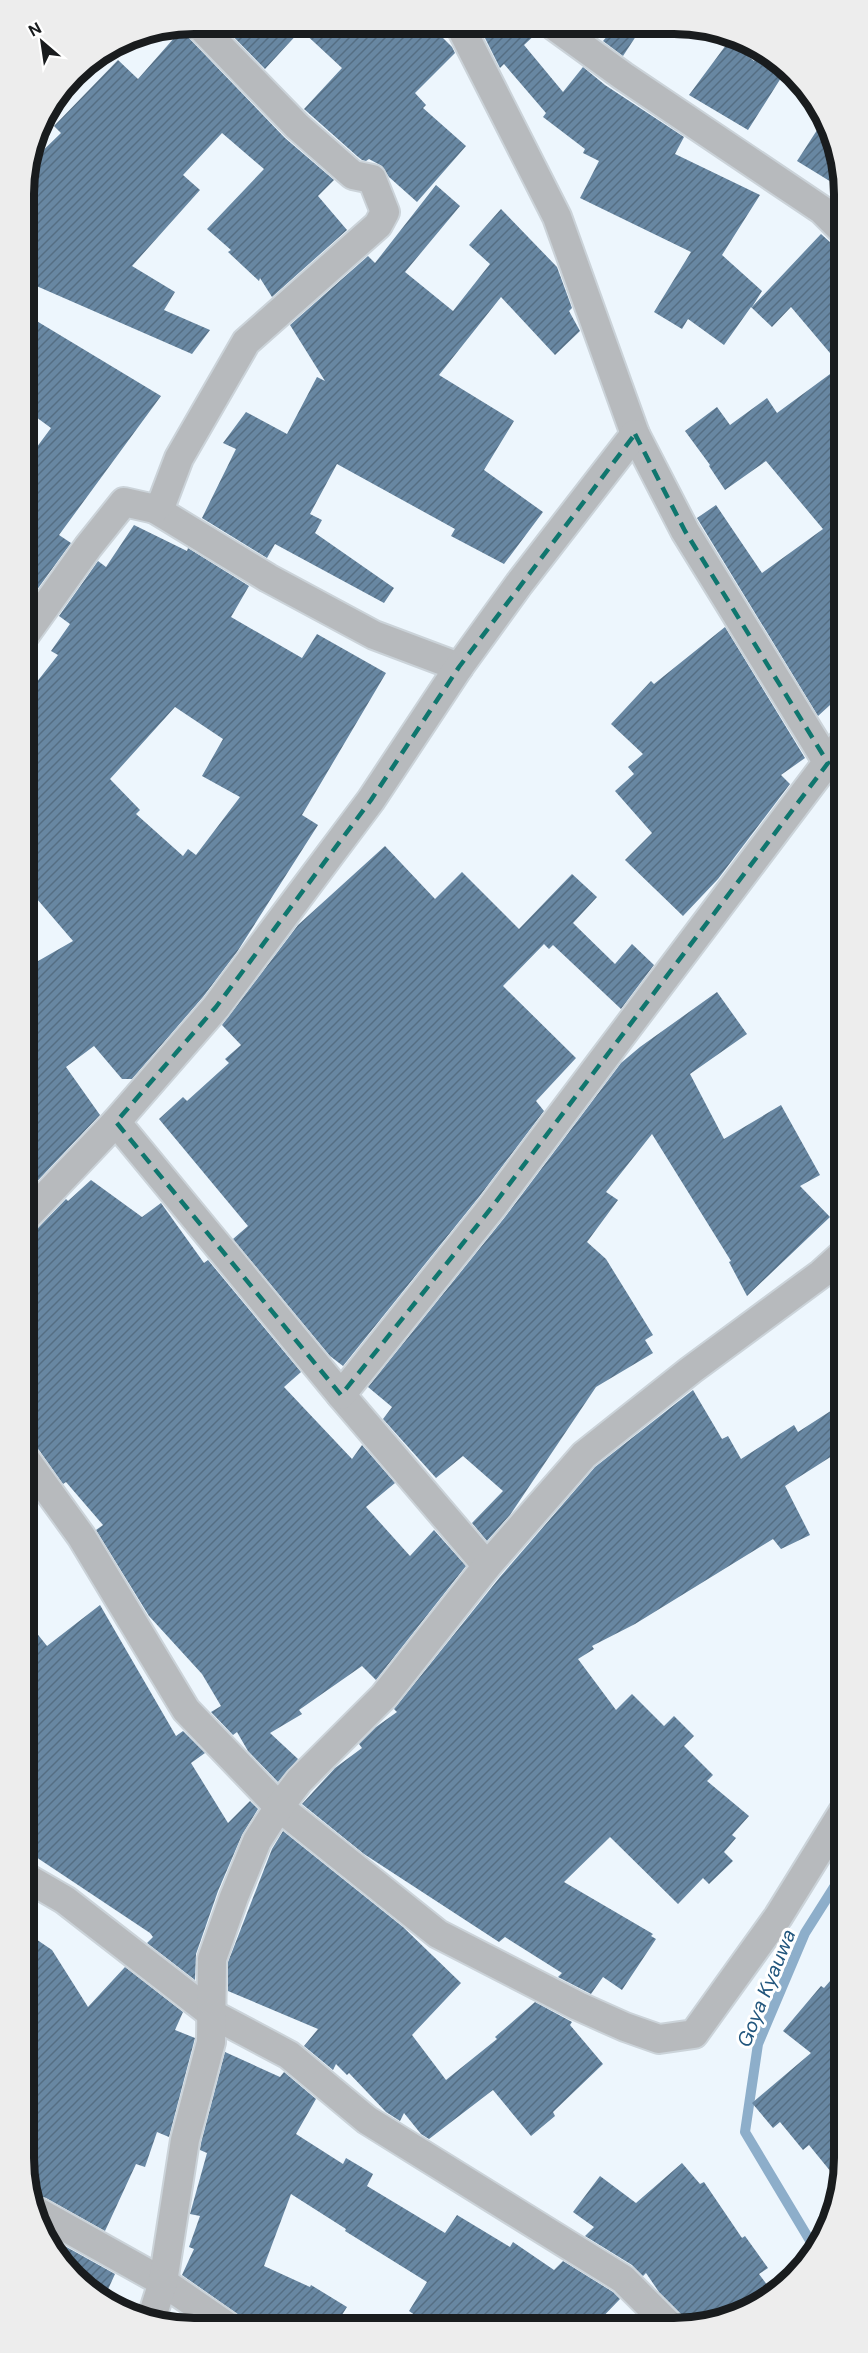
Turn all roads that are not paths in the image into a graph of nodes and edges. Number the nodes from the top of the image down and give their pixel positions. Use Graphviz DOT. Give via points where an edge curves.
graph roads {
  1 [pos="464,34"];
  2 [pos="565,34"];
  3 [pos="209,35"];
  4 [pos="834,222"];
  5 [pos="635,434"];
  6 [pos="155,509"];
  7 [pos="35,621"];
  8 [pos="459,667"];
  9 [pos="834,751"];
  10 [pos="834,755"];
  11 [pos="116,1122"];
  12 [pos="34,1208"];
  13 [pos="833,1263"];
  14 [pos="341,1395"];
  15 [pos="34,1472"];
  16 [pos="488,1566"];
  17 [pos="279,1807"];
  18 [pos="833,1828"];
  19 [pos="34,1882"];
  20 [pos="212,2014"];
  21 [pos="46,2216"];
  22 [pos="163,2282"];
  23 [pos="153,2313"];
  24 [pos="215,2318"];
  25 [pos="662,2318"];
  1 -- 5 [label="street" via="557,217"];
  2 -- 4 [label="street"];
  3 -- 6 [label="street" via="352,175 372,179 386,212 378,225 246,342 179,458 163,500"];
  5 -- 8 [label="street"];
  5 -- 9 [label="street" via="685,531"];
  6 -- 7 [label="street" via="124,502"];
  6 -- 8 [label="street" via="268,579 374,635"];
  8 -- 11 [label="street" via="371,800 216,1007"];
  10 -- 14 [label="street" via="492,1207"];
  11 -- 12 [label="street"];
  11 -- 14 [label="street"];
  13 -- 16 [label="street" via="584,1455"];
  14 -- 16 [label="street"];
  15 -- 17 [label="street" via="81,1536 186,1710"];
  16 -- 17 [label="street" via="384,1696 299,1781"];
  17 -- 18 [label="street" via="438,1934 578,2006 658,2039 694,2034 778,1917"];
  17 -- 20 [label="street" via="257,1841 212,1959"];
  19 -- 20 [label="street" via="65,1900"];
  20 -- 22 [label="street" via="211,2042 185,2140"];
  20 -- 25 [label="street" via="289,2055 366,2120 623,2279"];
  21 -- 22 [label="street"];
  22 -- 23 [label="street"];
  22 -- 24 [label="street"];
}
